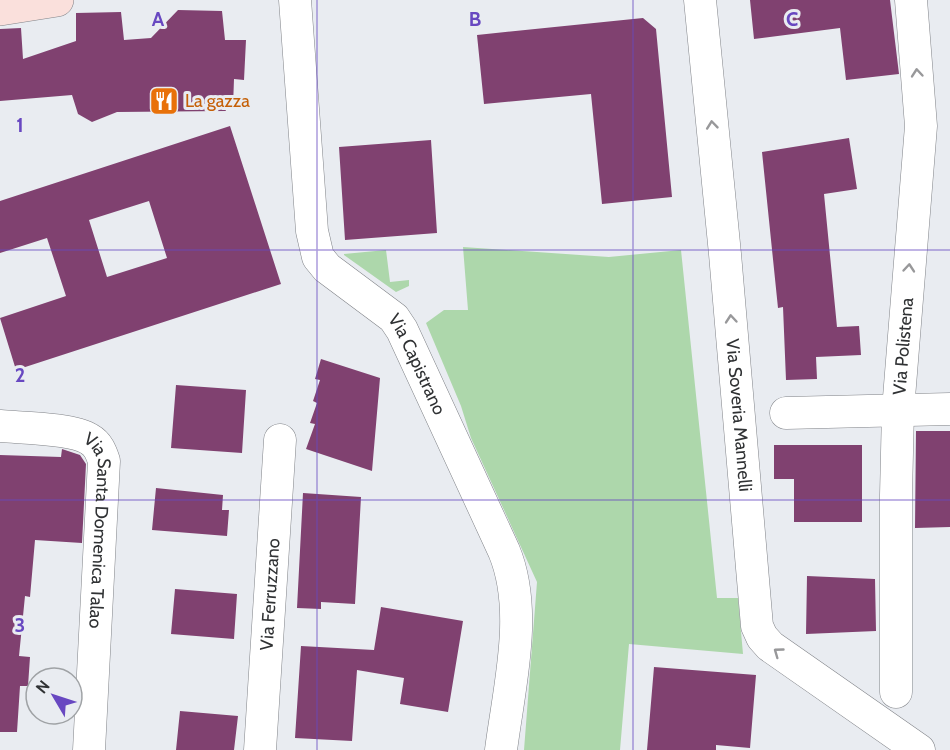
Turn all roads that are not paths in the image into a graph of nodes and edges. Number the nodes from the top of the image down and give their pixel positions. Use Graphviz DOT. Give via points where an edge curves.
graph roads {
  1 [pos="57,0"];
  2 [pos="295,0"];
  3 [pos="700,0"];
  4 [pos="911,0"];
  5 [pos="0,9"];
  6 [pos="950,409"];
  7 [pos="898,410"];
  8 [pos="786,412"];
  9 [pos="0,426"];
  10 [pos="280,440"];
  11 [pos="896,692"];
  12 [pos="905,745"];
  13 [pos="89,750"];
  14 [pos="260,750"];
  15 [pos="501,750"];
  1 -- 5 [label="main road"];
  2 -- 15 [label="street, Via Capistrano" via="311,219 318,257 394,318 402,330 512,575 516,630"];
  12 -- 3 [label="street, Via Soveria Mannelli, one-way" via="770,646 758,626"];
  7 -- 4 [label="street, Via Polistena, one-way" via="921,126"];
  6 -- 7 [label="street"];
  7 -- 8 [label="street"];
  7 -- 11 [label="street, Via Polistena"];
  9 -- 13 [label="street, Via Santa Domenica Talao" via="80,435 93,442 102,454 105,470"];
  10 -- 14 [label="street, Via Ferruzzano"];
}
